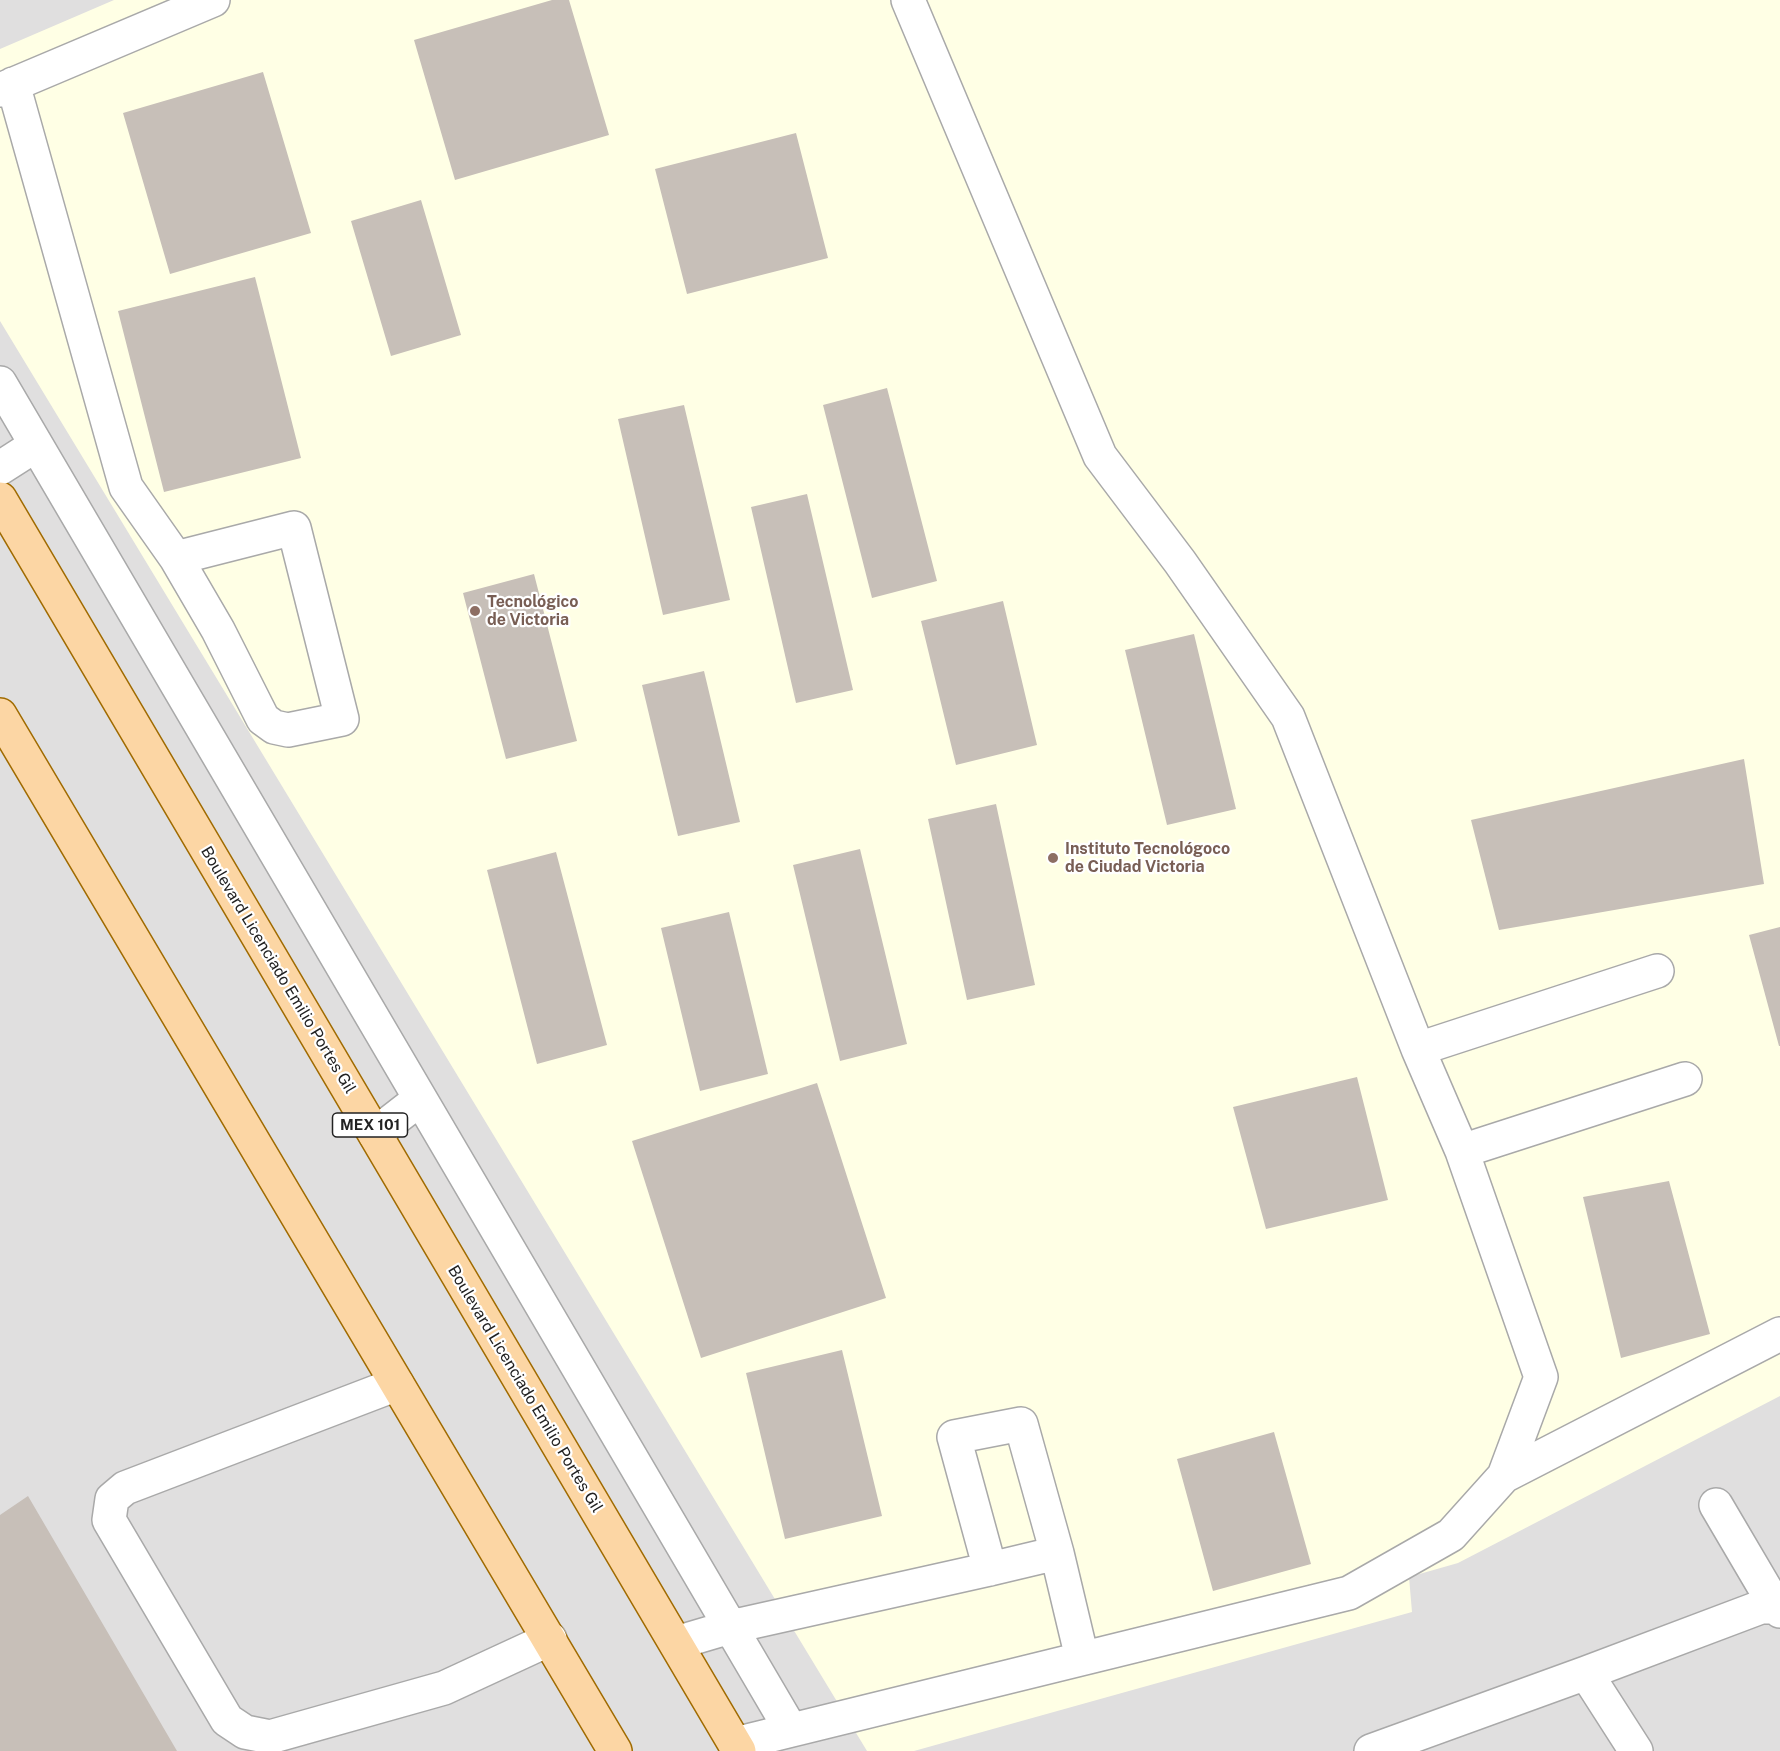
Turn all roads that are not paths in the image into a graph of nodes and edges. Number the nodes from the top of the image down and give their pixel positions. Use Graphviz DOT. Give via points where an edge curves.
graph roads {
  1 [pos="213,0"];
  2 [pos="908,0"];
  3 [pos="6,87"];
  4 [pos="0,383"];
  5 [pos="36,445"];
  6 [pos="0,468"];
  7 [pos="0,499"];
  8 [pos="176,558"];
  9 [pos="3,728"];
  10 [pos="1658,971"];
  11 [pos="1418,1049"];
  12 [pos="1685,1078"];
  13 [pos="420,1099"];
  14 [pos="375,1134"];
  15 [pos="1462,1151"];
  16 [pos="1780,1334"];
  17 [pos="398,1384"];
  18 [pos="1504,1476"];
  19 [pos="1716,1505"];
  20 [pos="1057,1553"];
  21 [pos="990,1569"];
  22 [pos="1778,1609"];
  23 [pos="730,1627"];
  24 [pos="550,1640"];
  25 [pos="676,1643"];
  26 [pos="1082,1658"];
  27 [pos="1586,1673"];
  28 [pos="791,1730"];
  29 [pos="737,1747"];
  30 [pos="615,1751"];
  31 [pos="1371,1751"];
  32 [pos="1636,1751"];
  1 -- 3 [label="street"];
  2 -- 11 [label="street" via="1100,456 1288,717"];
  3 -- 8 [label="street" via="126,487"];
  4 -- 5 [label="street"];
  5 -- 6 [label="street"];
  5 -- 13 [label="street"];
  7 -- 14 [label="main road, Boulevard Licenciado Emilio Portes Gil / MEX 101"];
  8 -- 8 [label="street" via="294,528 342,719 288,730 274,727 263,718"];
  9 -- 17 [label="main road"];
  10 -- 11 [label="street"];
  11 -- 15 [label="street"];
  12 -- 15 [label="street"];
  13 -- 14 [label="street"];
  13 -- 23 [label="street"];
  14 -- 25 [label="main road, Boulevard Licenciado Emilio Portes Gil / MEX 101"];
  15 -- 18 [label="street" via="1541,1377"];
  16 -- 18 [label="street"];
  17 -- 24 [label="main road"];
  17 -- 24 [label="street" via="125,1488 112,1499 109,1520 227,1719 245,1732 270,1737 444,1688"];
  18 -- 26 [label="street" via="1451,1535 1349,1593"];
  19 -- 22 [label="street"];
  20 -- 21 [label="street"];
  20 -- 21 [label="street" via="1021,1424 954,1437"];
  20 -- 26 [label="street"];
  21 -- 23 [label="street"];
  22 -- 27 [label="street" via="1761,1607"];
  23 -- 25 [label="street"];
  23 -- 28 [label="street"];
  24 -- 30 [label="main road"];
  25 -- 29 [label="main road, Boulevard Licenciado Emilio Portes Gil / MEX 101"];
  26 -- 28 [label="street"];
  27 -- 31 [label="street"];
  27 -- 32 [label="street"];
  28 -- 29 [label="street"];
}
